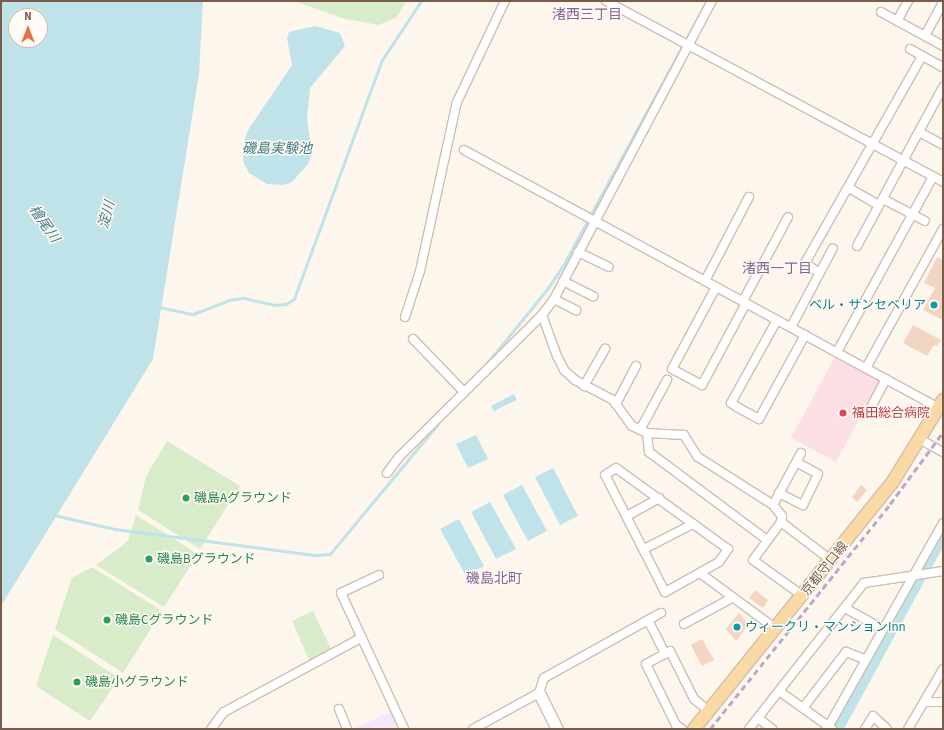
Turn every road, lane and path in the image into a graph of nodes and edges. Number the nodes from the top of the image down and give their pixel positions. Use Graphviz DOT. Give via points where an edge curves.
graph roads {
  1 [pos="505,1"];
  2 [pos="606,1"];
  3 [pos="712,1"];
  4 [pos="908,1"];
  5 [pos="943,2"];
  6 [pos="881,12"];
  7 [pos="897,21"];
  8 [pos="925,36"];
  9 [pos="688,44"];
  10 [pos="943,46"];
  11 [pos="910,49"];
  12 [pos="922,56"];
  13 [pos="943,67"];
  14 [pos="943,87"];
  15 [pos="935,103"];
  16 [pos="943,107"];
  17 [pos="919,132"];
  18 [pos="873,145"];
  19 [pos="943,145"];
  20 [pos="464,150"];
  21 [pos="903,161"];
  22 [pos="933,177"];
  23 [pos="943,182"];
  24 [pos="849,188"];
  25 [pos="749,197"];
  26 [pos="881,202"];
  27 [pos="912,214"];
  28 [pos="788,217"];
  29 [pos="594,221"];
  30 [pos="925,221"];
  31 [pos="943,229"];
  32 [pos="857,246"];
  33 [pos="833,248"];
  34 [pos="578,252"];
  35 [pos="609,267"];
  36 [pos="819,272"];
  37 [pos="563,281"];
  38 [pos="705,281"];
  39 [pos="716,287"];
  40 [pos="592,296"];
  41 [pos="554,299"];
  42 [pos="745,302"];
  43 [pos="576,310"];
  44 [pos="542,315"];
  45 [pos="405,317"];
  46 [pos="777,320"];
  47 [pos="791,327"];
  48 [pos="805,335"];
  49 [pos="413,339"];
  50 [pos="605,349"];
  51 [pos="837,352"];
  52 [pos="636,366"];
  53 [pos="866,368"];
  54 [pos="886,379"];
  55 [pos="667,380"];
  56 [pos="584,386"];
  57 [pos="464,392"];
  58 [pos="616,404"];
  59 [pos="941,404"];
  60 [pos="870,409"];
  61 [pos="644,431"];
  62 [pos="921,440"];
  63 [pos="943,452"];
  64 [pos="801,453"];
  65 [pos="796,462"];
  66 [pos="387,473"];
  67 [pos="779,493"];
  68 [pos="659,498"];
  69 [pos="772,505"];
  70 [pos="626,516"];
  71 [pos="781,522"];
  72 [pos="943,523"];
  73 [pos="693,524"];
  74 [pos="767,540"];
  75 [pos="644,549"];
  76 [pos="832,561"];
  77 [pos="943,571"];
  78 [pos="700,573"];
  79 [pos="379,575"];
  80 [pos="912,576"];
  81 [pos="802,596"];
  82 [pos="732,598"];
  83 [pos="845,608"];
  84 [pos="661,613"];
  85 [pos="648,620"];
  86 [pos="684,624"];
  87 [pos="881,628"];
  88 [pos="776,629"];
  89 [pos="361,638"];
  90 [pos="665,654"];
  91 [pos="864,659"];
  92 [pos="943,669"];
  93 [pos="779,691"];
  94 [pos="539,693"];
  95 [pos="925,702"];
  96 [pos="943,702"];
  97 [pos="803,708"];
  98 [pos="339,709"];
  99 [pos="708,711"];
  100 [pos="758,718"];
  101 [pos="829,728"];
  102 [pos="211,729"];
  103 [pos="347,729"];
  104 [pos="404,729"];
  105 [pos="474,729"];
  106 [pos="557,729"];
  107 [pos="682,729"];
  108 [pos="694,729"];
  109 [pos="749,729"];
  110 [pos="772,729"];
  111 [pos="865,729"];
  112 [pos="886,729"];
  113 [pos="908,729"];
  1 -- 45 [label="street" via="457,102 420,271"];
  2 -- 9 [label="street"];
  3 -- 9 [label="street"];
  4 -- 7 [label="street"];
  5 -- 8 [label="street"];
  6 -- 7 [label="street"];
  7 -- 8 [label="street"];
  8 -- 10 [label="street"];
  9 -- 18 [label="street"];
  9 -- 29 [label="street"];
  11 -- 12 [label="street"];
  12 -- 13 [label="street"];
  12 -- 18 [label="street"];
  14 -- 15 [label="street"];
  15 -- 16 [label="street"];
  15 -- 17 [label="street"];
  17 -- 19 [label="street"];
  17 -- 21 [label="street"];
  18 -- 21 [label="street"];
  18 -- 24 [label="street"];
  20 -- 29 [label="street"];
  21 -- 22 [label="street"];
  21 -- 26 [label="street"];
  22 -- 23 [label="street"];
  22 -- 27 [label="street"];
  24 -- 26 [label="street"];
  24 -- 36 [label="street" via="805,263"];
  25 -- 38 [label="street"];
  26 -- 27 [label="street"];
  26 -- 32 [label="street"];
  27 -- 30 [label="street"];
  27 -- 51 [label="street"];
  28 -- 42 [label="street"];
  29 -- 34 [label="street"];
  29 -- 38 [label="street"];
  31 -- 53 [label="street"];
  33 -- 36 [label="street"];
  34 -- 35 [label="street"];
  34 -- 37 [label="street"];
  36 -- 47 [label="street"];
  37 -- 40 [label="street"];
  37 -- 41 [label="street"];
  38 -- 39 [label="street"];
  39 -- 42 [label="street"];
  39 -- 42 [label="street" via="672,369 702,385"];
  41 -- 43 [label="street"];
  41 -- 44 [label="street"];
  42 -- 46 [label="street"];
  44 -- 56 [label="street" via="564,370"];
  44 -- 57 [label="street"];
  46 -- 47 [label="street"];
  46 -- 48 [label="street" via="731,403 737,408 759,419"];
  47 -- 48 [label="street"];
  48 -- 51 [label="street"];
  49 -- 57 [label="street"];
  50 -- 56 [label="street"];
  51 -- 53 [label="street"];
  52 -- 58 [label="street"];
  53 -- 54 [label="street"];
  54 -- 59 [label="street"];
  54 -- 60 [label="street"];
  55 -- 61 [label="street"];
  56 -- 58 [label="street"];
  57 -- 66 [label="street" via="400,456"];
  58 -- 61 [label="street" via="632,426"];
  59 -- 62 [label="main road, 京都守口線"];
  61 -- 69 [label="street" via="680,433 698,457"];
  61 -- 74 [label="street" via="649,452"];
  62 -- 63 [label="street"];
  62 -- 76 [label="main road, 京都守口線"];
  64 -- 65 [label="street"];
  65 -- 67 [label="street"];
  65 -- 67 [label="street" via="818,474 802,505"];
  67 -- 69 [label="street"];
  68 -- 70 [label="street"];
  68 -- 70 [label="street" via="616,468 606,475"];
  68 -- 73 [label="street"];
  69 -- 71 [label="street" via="782,516"];
  70 -- 75 [label="street"];
  71 -- 74 [label="street"];
  71 -- 76 [label="street"];
  72 -- 80 [label="street"];
  73 -- 75 [label="street"];
  73 -- 78 [label="street" via="728,548 719,562"];
  74 -- 81 [label="street" via="753,560"];
  75 -- 78 [label="street" via="665,592"];
  76 -- 81 [label="main road, 京都守口線"];
  77 -- 80 [label="street"];
  78 -- 82 [label="street"];
  79 -- 89 [label="street" via="341,593"];
  80 -- 83 [label="street" via="864,583"];
  80 -- 87 [label="street"];
  81 -- 88 [label="main road, 京都守口線"];
  82 -- 86 [label="street"];
  82 -- 88 [label="street"];
  83 -- 87 [label="street"];
  83 -- 93 [label="street"];
  84 -- 85 [label="street"];
  85 -- 90 [label="street"];
  85 -- 94 [label="street" via="544,678"];
  87 -- 91 [label="street"];
  88 -- 99 [label="main road, 京都守口線"];
  89 -- 102 [label="street" via="224,712"];
  89 -- 104 [label="street"];
  90 -- 99 [label="street" via="670,651 694,699"];
  90 -- 107 [label="street" via="646,664 676,725"];
  91 -- 97 [label="street" via="846,652"];
  91 -- 101 [label="street"];
  92 -- 95 [label="street"];
  93 -- 97 [label="street"];
  93 -- 100 [label="street"];
  94 -- 105 [label="street"];
  94 -- 106 [label="street"];
  95 -- 96 [label="street"];
  95 -- 113 [label="street"];
  97 -- 101 [label="street"];
  98 -- 103 [label="street"];
  99 -- 108 [label="main road, 京都守口線"];
  100 -- 109 [label="street"];
  100 -- 110 [label="street"];
  111 -- 112 [label="street" via="873,716"];
}
